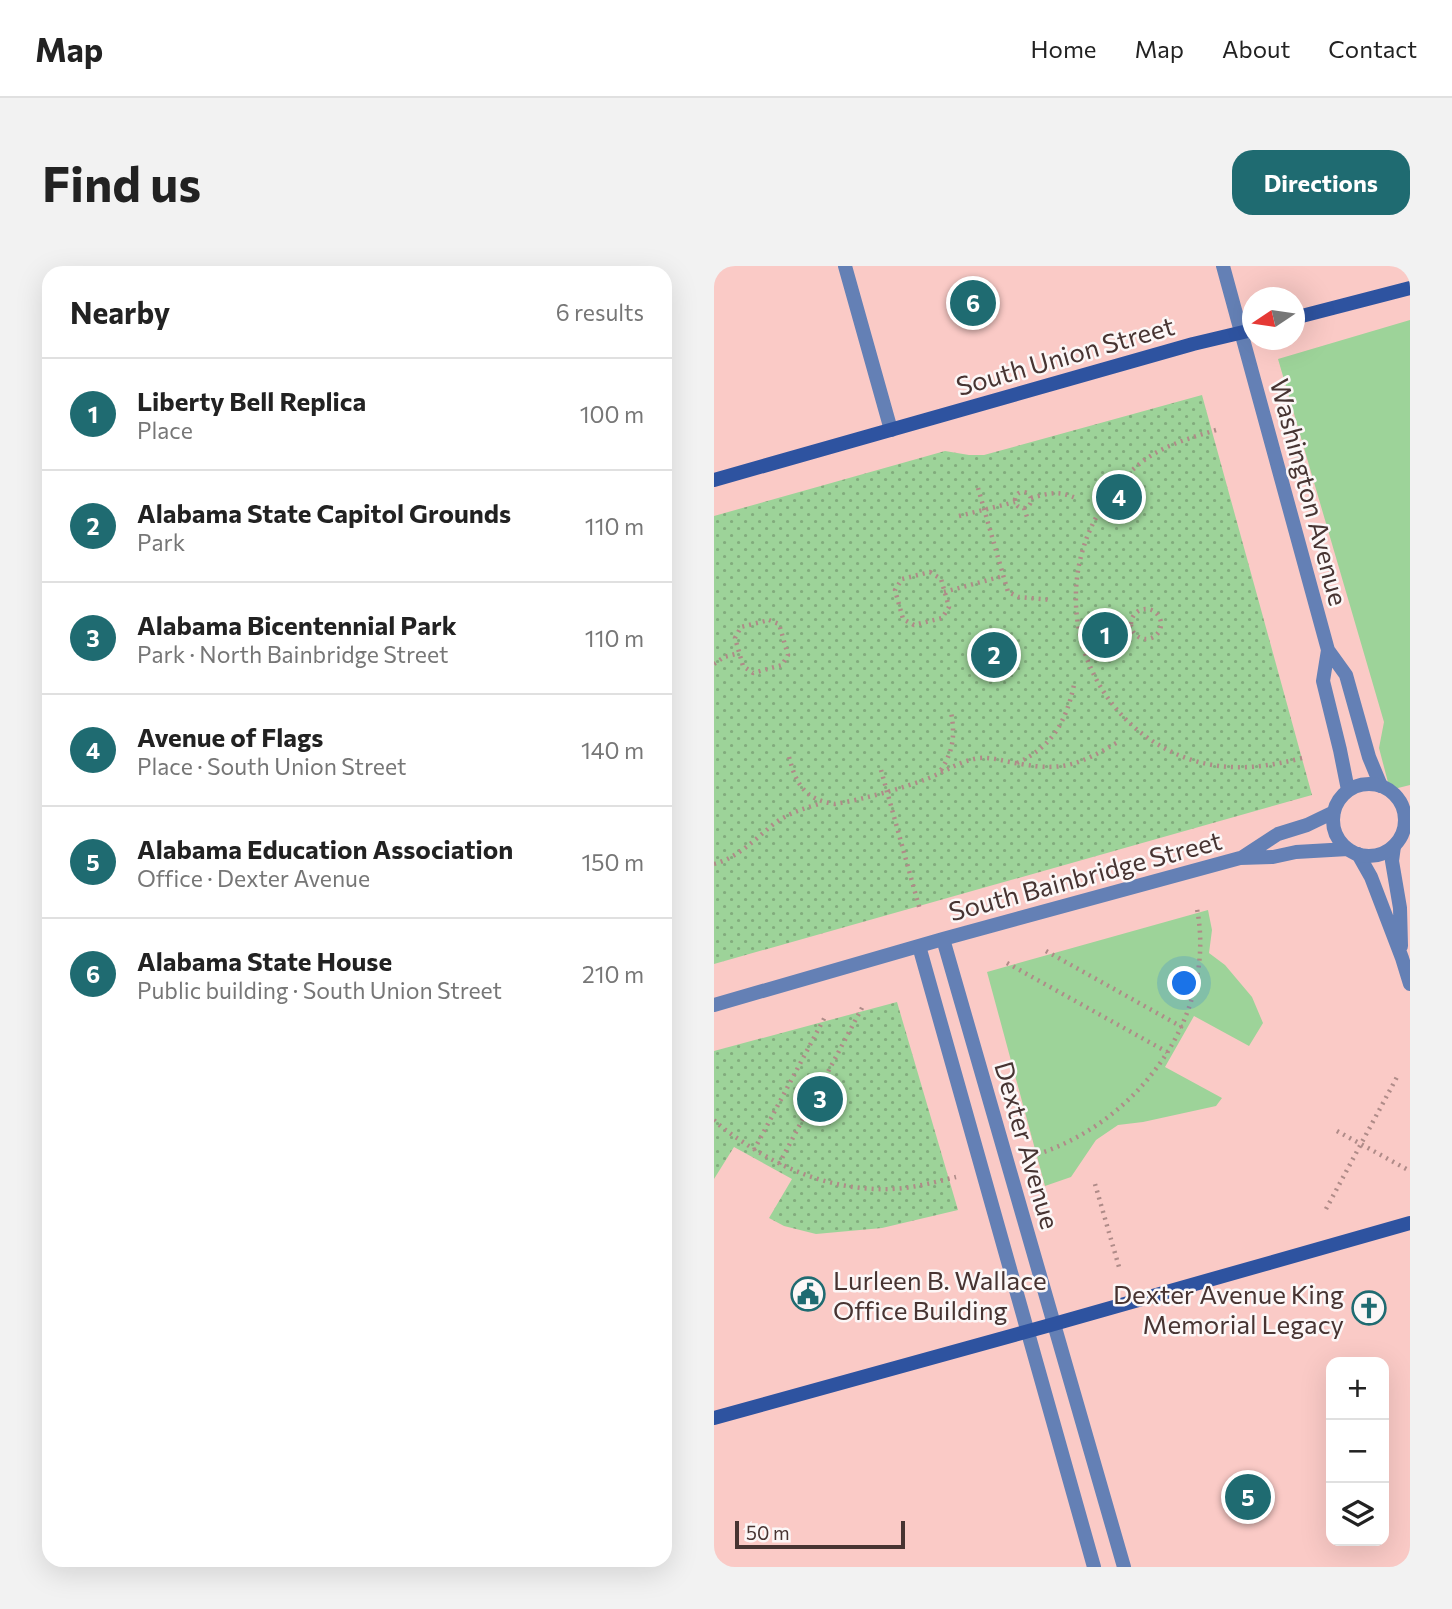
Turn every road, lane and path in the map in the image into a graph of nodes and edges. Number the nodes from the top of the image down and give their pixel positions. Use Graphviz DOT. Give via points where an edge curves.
graph roads {
  1 [pos="845,266"];
  2 [pos="1223,266"];
  3 [pos="1410,288"];
  4 [pos="1305,315"];
  5 [pos="1242,317"];
  6 [pos="1242,332"];
  7 [pos="1252,350"];
  8 [pos="891,430"];
  9 [pos="1216,430"];
  10 [pos="714,480"];
  11 [pos="978,488"];
  12 [pos="1031,498"];
  13 [pos="1078,499"];
  14 [pos="1015,502"];
  15 [pos="1024,508"];
  16 [pos="984,510"];
  17 [pos="959,516"];
  18 [pos="1028,520"];
  19 [pos="1003,576"];
  20 [pos="944,592"];
  21 [pos="1052,600"];
  22 [pos="1132,628"];
  23 [pos="1081,642"];
  24 [pos="1328,650"];
  25 [pos="739,653"];
  26 [pos="714,664"];
  27 [pos="1074,685"];
  28 [pos="951,712"];
  29 [pos="1118,742"];
  30 [pos="789,757"];
  31 [pos="1306,757"];
  32 [pos="1017,763"];
  33 [pos="881,770"];
  34 [pos="939,773"];
  35 [pos="1381,786"];
  36 [pos="1348,790"];
  37 [pos="887,791"];
  38 [pos="1404,798"];
  39 [pos="823,803"];
  40 [pos="1334,812"];
  41 [pos="1407,824"];
  42 [pos="1394,846"];
  43 [pos="1353,851"];
  44 [pos="1240,858"];
  45 [pos="714,864"];
  46 [pos="1197,908"];
  47 [pos="920,910"];
  48 [pos="943,939"];
  49 [pos="919,946"];
  50 [pos="1046,951"];
  51 [pos="1402,958"];
  52 [pos="1007,962"];
  53 [pos="1410,984"];
  54 [pos="864,1004"];
  55 [pos="714,1005"];
  56 [pos="826,1015"];
  57 [pos="1182,1027"];
  58 [pos="1167,1052"];
  59 [pos="1397,1077"];
  60 [pos="714,1120"];
  61 [pos="1338,1131"];
  62 [pos="1361,1144"];
  63 [pos="754,1150"];
  64 [pos="1031,1156"];
  65 [pos="779,1164"];
  66 [pos="1410,1171"];
  67 [pos="956,1177"];
  68 [pos="1095,1184"];
  69 [pos="1326,1209"];
  70 [pos="1410,1223"];
  71 [pos="1119,1267"];
  72 [pos="1054,1324"];
  73 [pos="1027,1331"];
  74 [pos="714,1418"];
  75 [pos="1094,1567"];
  76 [pos="1124,1567"];
  1 -- 8 [label="street"];
  2 -- 5 [label="street, Washington Avenue"];
  3 -- 4 [label="main road"];
  6 -- 8 [label="main road, South Union Street"];
  7 -- 24 [label="street, Washington Avenue"];
  8 -- 10 [label="main road, South Union Street"];
  9 -- 23 [label="path" via="1154,454 1127,475 1105,501 1078,565 1075,599"];
  11 -- 16 [label="path"];
  12 -- 13 [label="path" via="1060,493"];
  12 -- 14 [label="path" via="1021,492"];
  12 -- 15 [label="path"];
  14 -- 15 [label="path"];
  14 -- 16 [label="path"];
  15 -- 18 [label="path"];
  16 -- 17 [label="path"];
  16 -- 19 [label="path"];
  19 -- 20 [label="path"];
  19 -- 21 [label="path" via="1008,592"];
  20 -- 20 [label="path" via="941,579 930,572 902,579 895,590 903,619 914,625 942,618 949,607"];
  22 -- 22 [label="path" via="1141,638 1150,638 1161,625 1154,611 1144,609 1132,618"];
  22 -- 23 [label="path"];
  23 -- 31 [label="path" via="1108,699 1132,725 1165,748 1197,761 1234,768"];
  24 -- 35 [label="street, Washington Avenue" via="1346,675"];
  24 -- 36 [label="street, Washington Avenue" via="1323,681"];
  25 -- 25 [label="path" via="743,666 753,673 782,665 788,655 779,624 769,620 741,627 735,638"];
  25 -- 26 [label="path"];
  27 -- 32 [label="path" via="1069,709 1055,733 1043,747"];
  28 -- 34 [label="path" via="952,750"];
  29 -- 32 [label="path" via="1063,767"];
  30 -- 39 [label="path" via="803,790"];
  32 -- 34 [label="path" via="978,758"];
  33 -- 37 [label="path"];
  34 -- 37 [label="path"];
  35 -- 36 [label="street" via="1367,784"];
  35 -- 38 [label="street"];
  36 -- 40 [label="street"];
  37 -- 39 [label="path" via="848,802"];
  37 -- 47 [label="path"];
  38 -- 41 [label="street"];
  39 -- 45 [label="path" via="776,822 730,859"];
  40 -- 43 [label="street" via="1336,835"];
  40 -- 44 [label="street, South Bainbridge Street" via="1278,834"];
  41 -- 42 [label="street"];
  42 -- 43 [label="street" via="1377,855"];
  42 -- 51 [label="street"];
  43 -- 44 [label="street, South Bainbridge Street"];
  43 -- 51 [label="street" via="1371,877"];
  44 -- 48 [label="street, South Bainbridge Street"];
  46 -- 57 [label="path" via="1197,973"];
  48 -- 49 [label="street, South Bainbridge Street"];
  48 -- 72 [label="street, Dexter Avenue"];
  49 -- 55 [label="street, South Bainbridge Street"];
  49 -- 73 [label="street, Dexter Avenue"];
  50 -- 57 [label="path"];
  51 -- 53 [label="street"];
  52 -- 58 [label="path"];
  54 -- 65 [label="path"];
  56 -- 63 [label="path"];
  57 -- 58 [label="path"];
  58 -- 64 [label="path" via="1147,1081 1116,1111 1071,1141"];
  59 -- 62 [label="path"];
  60 -- 63 [label="path"];
  61 -- 62 [label="path"];
  62 -- 66 [label="path"];
  62 -- 69 [label="path"];
  63 -- 65 [label="path"];
  65 -- 67 [label="path" via="817,1179 863,1188 919,1186"];
  68 -- 71 [label="path"];
  70 -- 72 [label="main road"];
  72 -- 73 [label="main road"];
  72 -- 76 [label="street, Dexter Avenue"];
  73 -- 74 [label="main road"];
  73 -- 75 [label="street, Dexter Avenue"];
}
